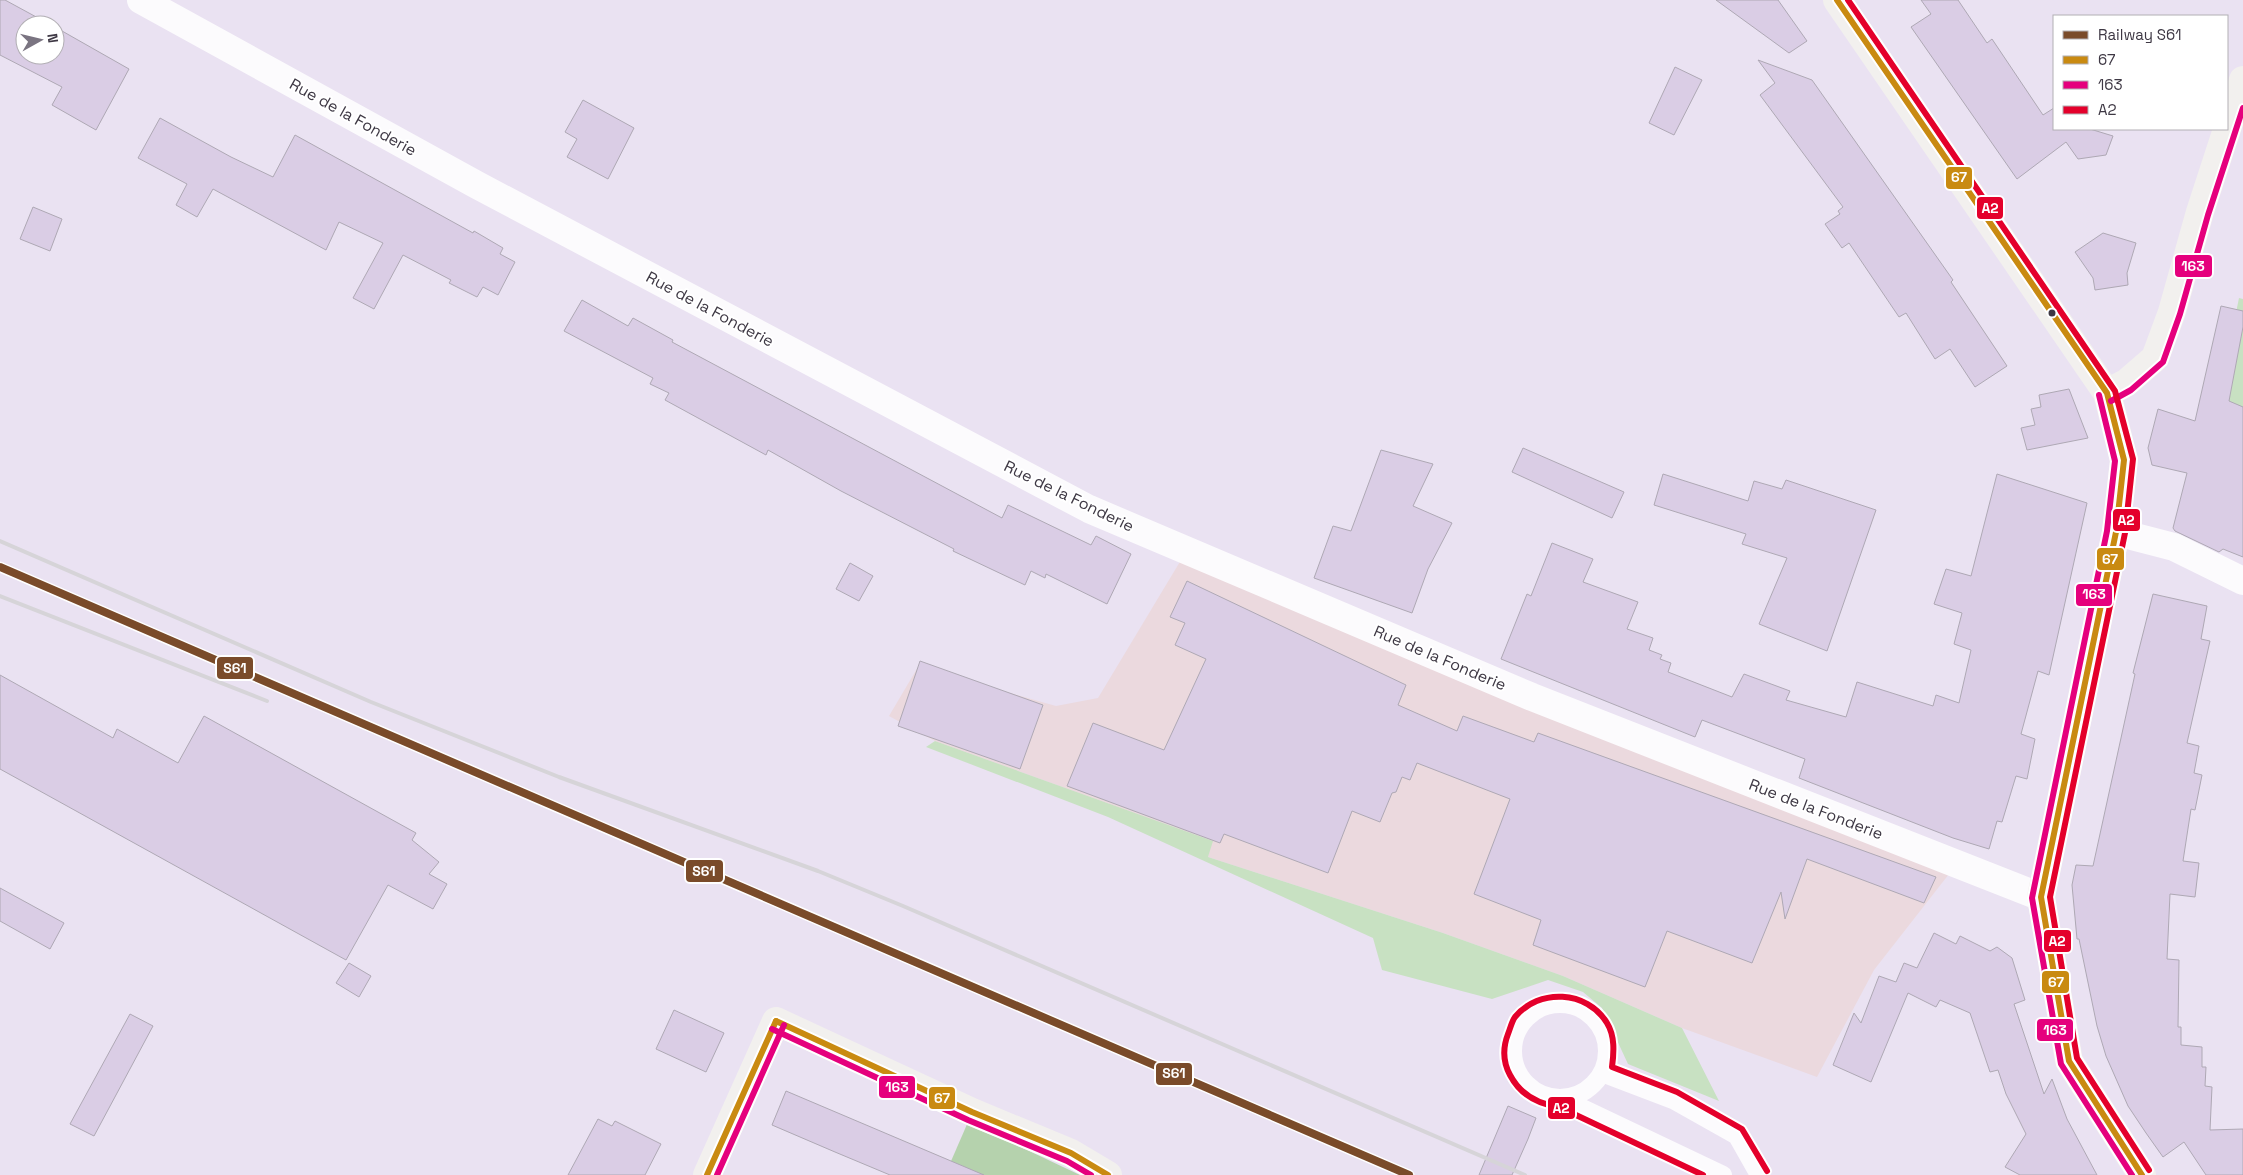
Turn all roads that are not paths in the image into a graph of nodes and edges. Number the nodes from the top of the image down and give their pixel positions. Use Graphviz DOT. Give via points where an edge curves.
graph roads {
  1 [pos="141,0"];
  2 [pos="1837,0"];
  3 [pos="2243,80"];
  4 [pos="2228,126"];
  5 [pos="2227,130"];
  6 [pos="2107,393"];
  7 [pos="2116,532"];
  8 [pos="2243,580"];
  9 [pos="2042,897"];
  10 [pos="1602,1073"];
  11 [pos="1561,1098"];
  12 [pos="707,1175"];
  13 [pos="1108,1175"];
  14 [pos="1723,1175"];
  15 [pos="1759,1175"];
  16 [pos="2142,1175"];
  1 -- 9 [label="street, Rue de la Fonderie" via="477,185 1089,509 1532,697"];
  2 -- 6 [label="main road"];
  3 -- 4 [label="main road"];
  5 -- 6 [label="main road" via="2155,358 2126,383"];
  6 -- 7 [label="main road" via="2124,460"];
  7 -- 8 [label="street" via="2174,547"];
  7 -- 9 [label="main road"];
  9 -- 16 [label="main road" via="2069,1061"];
  10 -- 11 [label="lane" via="1580,1094"];
  10 -- 11 [label="lane" via="1606,1043 1601,1028 1591,1016 1563,1004 1534,1012 1522,1022 1515,1036 1512,1051 1515,1067 1534,1091"];
  10 -- 15 [label="lane" via="1673,1100 1737,1136"];
  11 -- 14 [label="lane"];
  12 -- 13 [label="main road" via="776,1021 1071,1154"];
}
